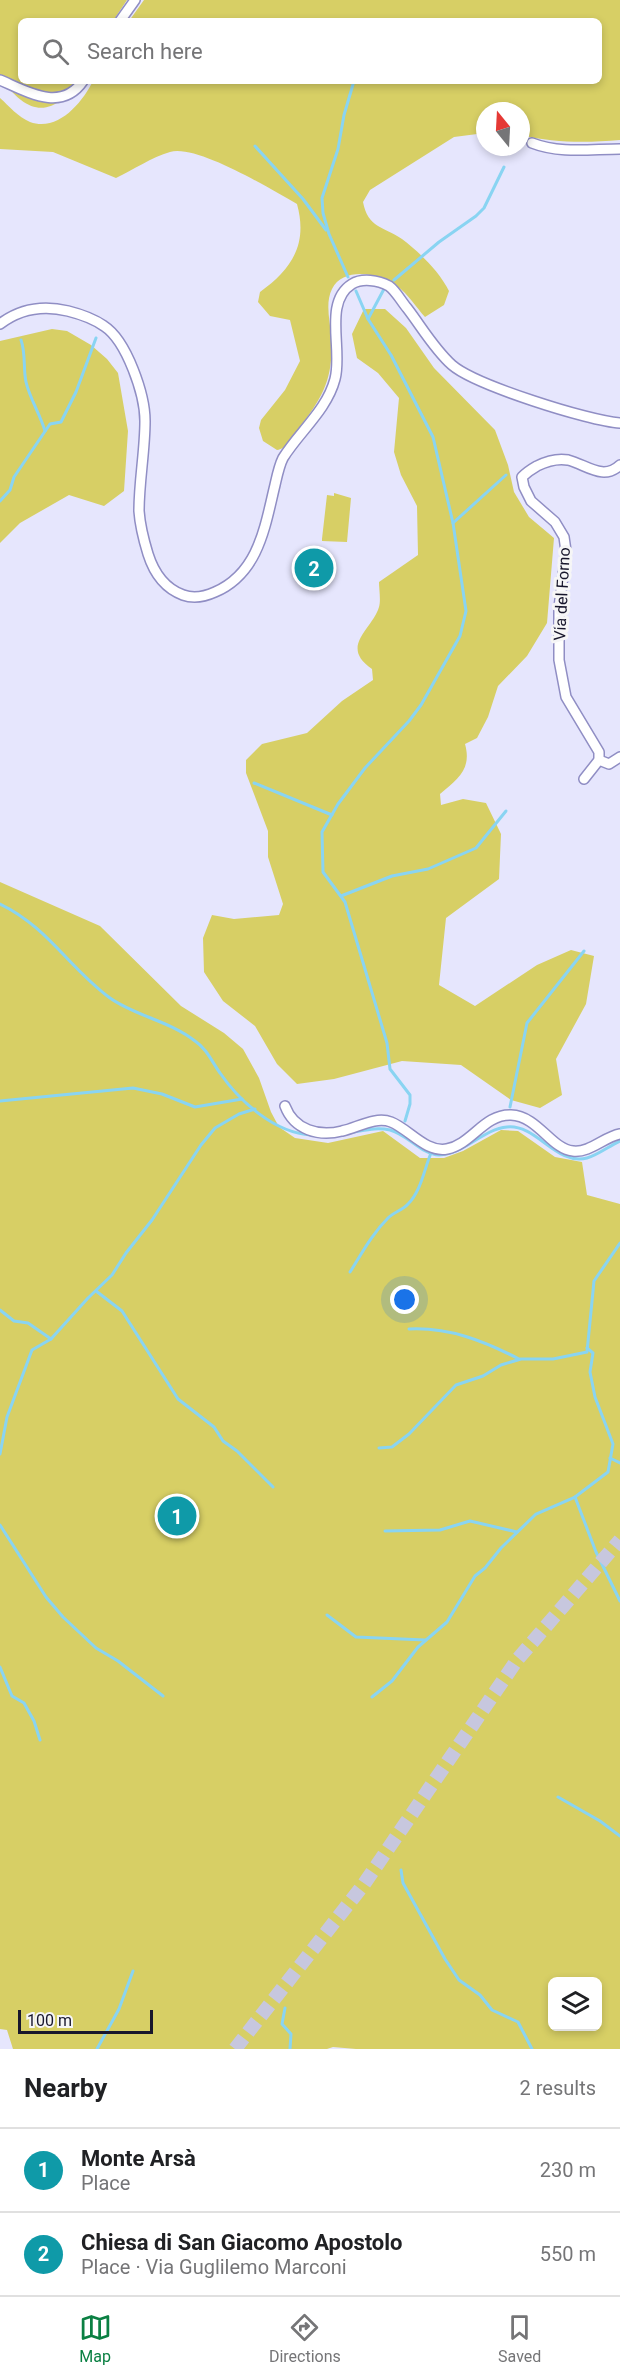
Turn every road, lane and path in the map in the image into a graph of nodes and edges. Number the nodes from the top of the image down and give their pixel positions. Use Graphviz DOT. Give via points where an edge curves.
graph roads {
  1 [pos="135,0"];
  2 [pos="122,18"];
  3 [pos="0,80"];
  4 [pos="81,84"];
  5 [pos="532,143"];
  6 [pos="620,148"];
  7 [pos="0,324"];
  8 [pos="620,423"];
  9 [pos="620,465"];
  10 [pos="620,757"];
  11 [pos="599,760"];
  12 [pos="584,778"];
  13 [pos="285,1106"];
  14 [pos="620,1134"];
  1 -- 2 [label="street"];
  3 -- 4 [label="street" via="36,97 65,95"];
  5 -- 6 [label="street" via="574,150"];
  7 -- 8 [label="street" via="25,309 58,309 106,326 120,343 129,358 145,419 139,512 147,550 164,584 191,598 225,588 251,562 261,541 280,465 335,382 338,298 353,283 372,280 388,286 443,355 467,375 522,396"];
  9 -- 11 [label="street, Via del Forno" via="605,473 568,460 553,460 522,477 531,501 555,522 564,537 559,660 566,697 593,738"];
  10 -- 11 [label="street" via="609,764"];
  11 -- 12 [label="street"];
  13 -- 14 [label="street" via="293,1121 310,1131 341,1132 385,1121 441,1149 453,1148 487,1122 513,1115 529,1121 573,1151"];
}
